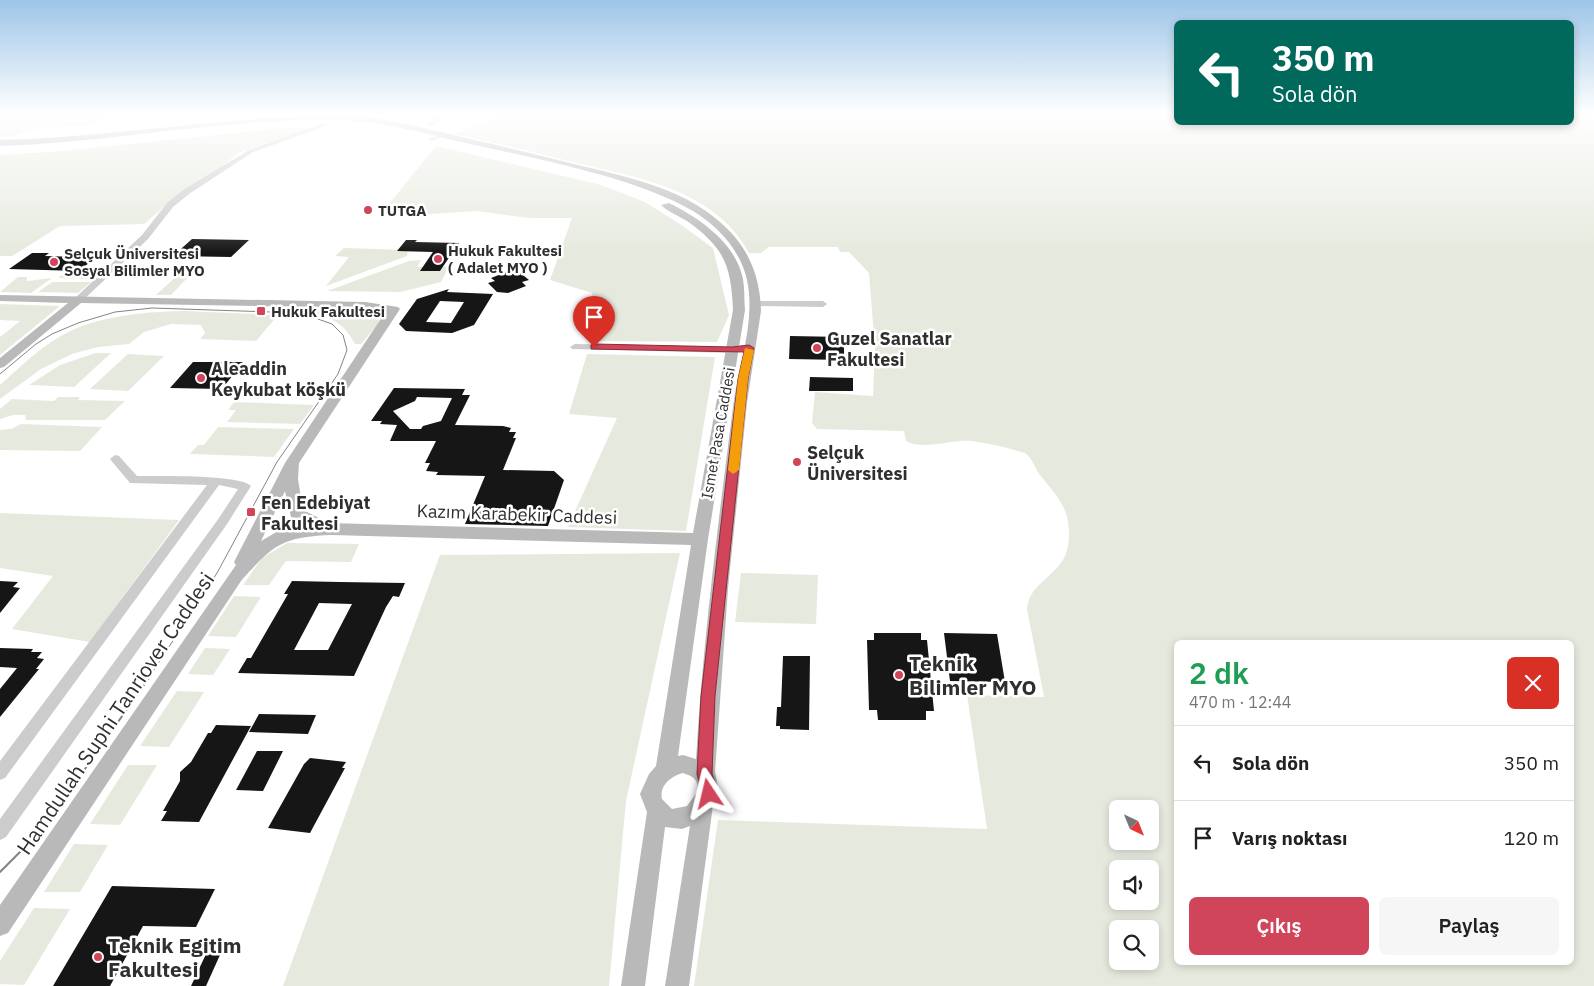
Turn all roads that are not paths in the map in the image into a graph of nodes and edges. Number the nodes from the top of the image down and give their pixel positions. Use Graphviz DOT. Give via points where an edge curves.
graph roads {
  1 [pos="236,161"];
  2 [pos="530,161"];
  3 [pos="535,161"];
  4 [pos="0,298"];
  5 [pos="78,300"];
  6 [pos="756,304"];
  7 [pos="823,304"];
  8 [pos="575,346"];
  9 [pos="749,348"];
  10 [pos="732,350"];
  11 [pos="0,364"];
  12 [pos="114,459"];
  13 [pos="292,463"];
  14 [pos="216,481"];
  15 [pos="296,513"];
  16 [pos="261,524"];
  17 [pos="332,529"];
  18 [pos="280,534"];
  19 [pos="700,539"];
  20 [pos="235,577"];
  21 [pos="666,769"];
  22 [pos="0,773"];
  23 [pos="705,774"];
  24 [pos="703,806"];
  25 [pos="657,811"];
  26 [pos="0,832"];
  27 [pos="0,925"];
  28 [pos="633,986"];
  29 [pos="677,986"];
  1 -- 5 [label="street" via="170,205 145,237"];
  2 -- 10 [label="main road, Ismet Pasa Caddesi" via="624,187 677,210 704,230 722,248 736,272 739,310"];
  3 -- 6 [label="main road" via="641,184 701,212 723,229 741,251 752,277"];
  4 -- 5 [label="main road"];
  5 -- 11 [label="main road"];
  5 -- 13 [label="main road" via="365,304 394,309"];
  6 -- 7 [label="street"];
  6 -- 9 [label="main road"];
  8 -- 10 [label="street"];
  9 -- 10 [label="street"];
  9 -- 23 [label="main road" via="709,687"];
  10 -- 19 [label="main road, Ismet Pasa Caddesi"];
  12 -- 14 [label="street" via="134,480"];
  13 -- 15 [label="main road"];
  13 -- 16 [label="main road"];
  14 -- 22 [label="street"];
  14 -- 26 [label="street" via="245,486"];
  15 -- 16 [label="main road" via="288,510 275,512"];
  15 -- 17 [label="main road" via="318,526"];
  15 -- 18 [label="main road" via="295,524"];
  16 -- 18 [label="main road" via="259,528 263,534"];
  16 -- 20 [label="main road"];
  17 -- 18 [label="main road"];
  17 -- 19 [label="main road, Kazım Karabekir Caddesi"];
  18 -- 20 [label="main road"];
  19 -- 21 [label="main road, Ismet Pasa Caddesi"];
  20 -- 27 [label="main road, Hamdullah Suphi Tanriover Caddesi"];
  21 -- 23 [label="main road" via="674,765 691,765"];
  21 -- 25 [label="main road" via="658,776 651,794"];
  23 -- 24 [label="main road" via="709,794"];
  24 -- 25 [label="main road" via="685,818 665,816"];
  24 -- 29 [label="main road"];
  25 -- 28 [label="main road"];
}
